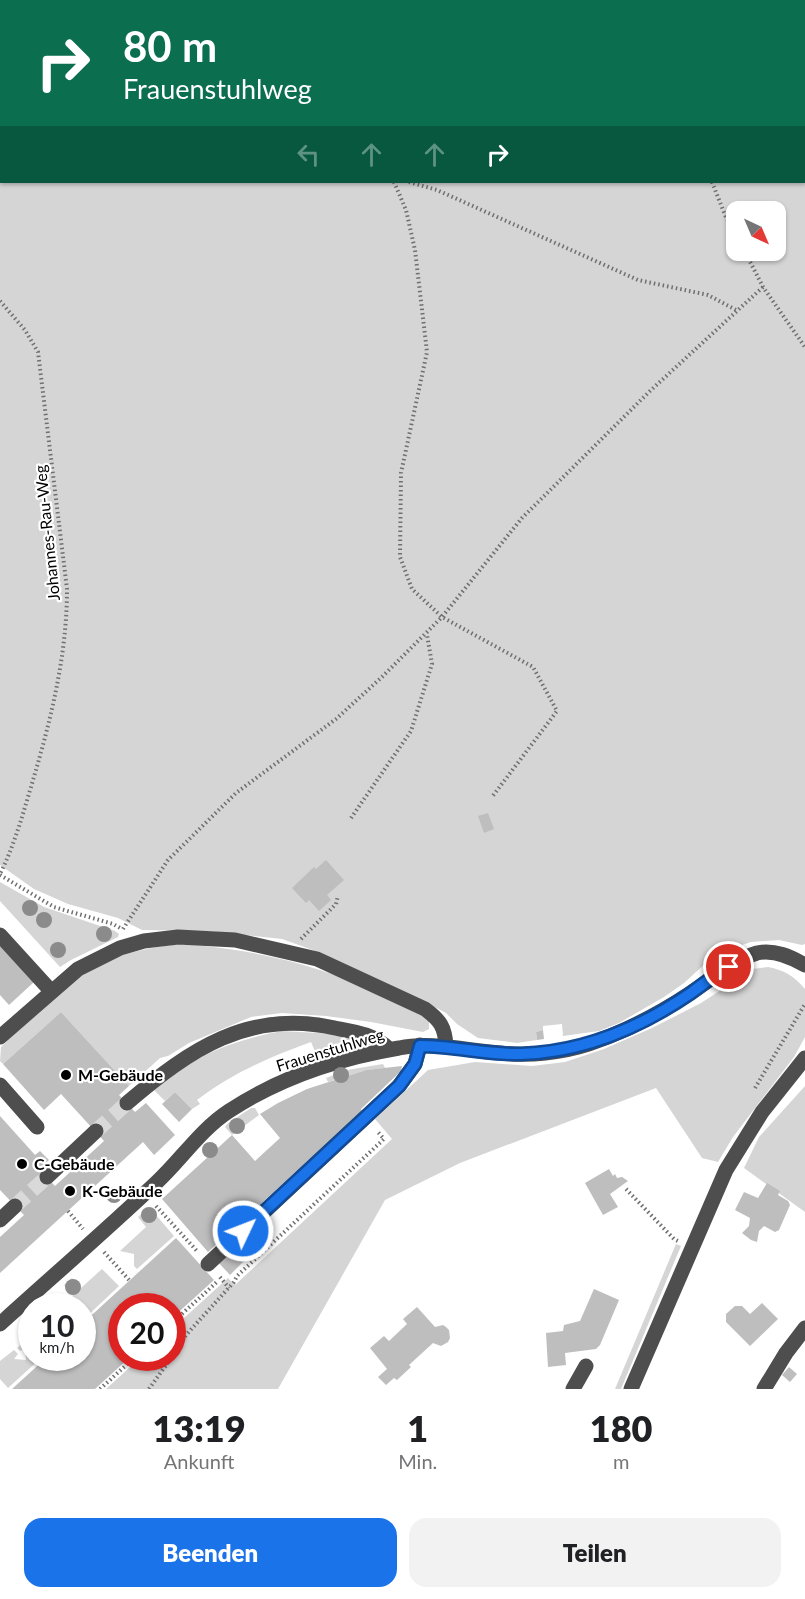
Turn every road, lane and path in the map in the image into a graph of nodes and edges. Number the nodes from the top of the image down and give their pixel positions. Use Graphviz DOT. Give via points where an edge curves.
graph roads {
  1 [pos="394,183"];
  2 [pos="413,183"];
  3 [pos="712,183"];
  4 [pos="726,217"];
  5 [pos="750,261"];
  6 [pos="763,287"];
  7 [pos="0,301"];
  8 [pos="738,311"];
  9 [pos="805,346"];
  10 [pos="442,617"];
  11 [pos="426,634"];
  12 [pos="492,797"];
  13 [pos="351,818"];
  14 [pos="0,874"];
  15 [pos="338,896"];
  16 [pos="123,929"];
  17 [pos="0,935"];
  18 [pos="144,941"];
  19 [pos="297,954"];
  20 [pos="805,965"];
  21 [pos="51,991"];
  22 [pos="6,1022"];
  23 [pos="0,1037"];
  24 [pos="420,1046"];
  25 [pos="446,1046"];
  26 [pos="390,1049"];
  27 [pos="805,1058"];
  28 [pos="0,1085"];
  29 [pos="127,1103"];
  30 [pos="364,1118"];
  31 [pos="37,1127"];
  32 [pos="96,1131"];
  33 [pos="46,1177"];
  34 [pos="626,1189"];
  35 [pos="145,1193"];
  36 [pos="15,1206"];
  37 [pos="0,1220"];
  38 [pos="674,1239"];
  39 [pos="195,1249"];
  40 [pos="208,1264"];
  41 [pos="230,1288"];
  42 [pos="186,1311"];
  43 [pos="0,1324"];
  44 [pos="805,1328"];
  45 [pos="186,1335"];
  46 [pos="586,1366"];
  47 [pos="120,1371"];
  48 [pos="162,1371"];
  49 [pos="100,1389"];
  50 [pos="149,1389"];
  51 [pos="573,1389"];
  52 [pos="631,1389"];
  53 [pos="764,1389"];
  1 -- 10 [label="path" via="406,210 415,250 427,352 401,472 400,557 412,589"];
  2 -- 8 [label="path" via="438,190 638,280 708,295"];
  3 -- 4 [label="path"];
  5 -- 6 [label="path"];
  6 -- 8 [label="path"];
  6 -- 9 [label="path"];
  7 -- 14 [label="path, Johannes-Rau-Weg" via="38,352 67,607 51,722 12,849"];
  8 -- 10 [label="path" via="650,391 522,518"];
  10 -- 11 [label="path"];
  10 -- 12 [label="path" via="533,667 557,711"];
  11 -- 13 [label="path" via="432,664 411,730"];
  11 -- 16 [label="path" via="336,718 236,793 168,860"];
  14 -- 16 [label="path" via="54,907"];
  15 -- 19 [label="path" via="336,904 302,937"];
  16 -- 18 [label="path"];
  17 -- 21 [label="street"];
  18 -- 19 [label="street" via="178,937 235,940"];
  18 -- 21 [label="street" via="101,956"];
  19 -- 25 [label="street" via="317,959 425,1009 439,1020"];
  20 -- 25 [label="street, Frauenstuhlweg" via="790,956 758,953 718,973 648,1019 587,1045 520,1054"];
  21 -- 22 [label="street"];
  22 -- 23 [label="street"];
  24 -- 25 [label="street, Frauenstuhlweg"];
  24 -- 26 [label="street, Frauenstuhlweg"];
  24 -- 30 [label="street" via="407,1076"];
  26 -- 29 [label="street" via="370,1035 326,1026 260,1026 183,1058"];
  26 -- 35 [label="street, Frauenstuhlweg" via="313,1071 256,1095 209,1127"];
  27 -- 52 [label="street" via="762,1112 726,1170"];
  28 -- 31 [label="street"];
  30 -- 40 [label="street"];
  30 -- 41 [label="path" via="384,1139 237,1276"];
  32 -- 33 [label="street"];
  34 -- 38 [label="path"];
  35 -- 39 [label="path"];
  35 -- 43 [label="street, Frauenstuhlweg"];
  36 -- 37 [label="street"];
  41 -- 42 [label="path" via="222,1280"];
  41 -- 45 [label="path"];
  44 -- 53 [label="street"];
  46 -- 51 [label="street"];
  47 -- 49 [label="path"];
  48 -- 50 [label="path"];
}
